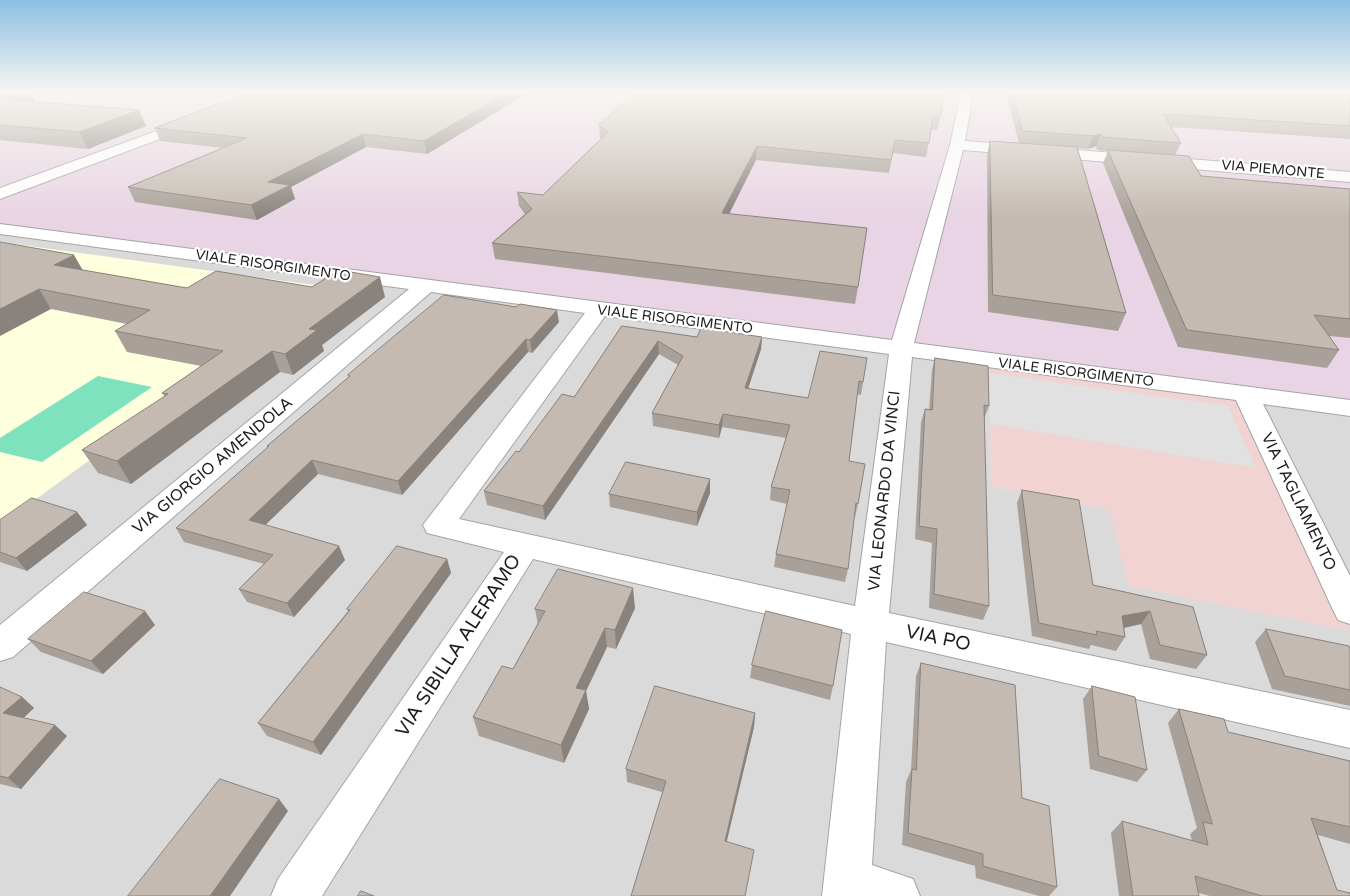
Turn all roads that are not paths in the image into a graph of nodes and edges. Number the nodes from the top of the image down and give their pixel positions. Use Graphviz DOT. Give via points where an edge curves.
graph roads {
  1 [pos="158,135"];
  2 [pos="959,135"];
  3 [pos="957,145"];
  4 [pos="1350,177"];
  5 [pos="0,194"];
  6 [pos="0,230"];
  7 [pos="426,286"];
  8 [pos="598,310"];
  9 [pos="901,349"];
  10 [pos="1246,395"];
  11 [pos="1350,408"];
  12 [pos="526,544"];
  13 [pos="1350,610"];
  14 [pos="870,624"];
  15 [pos="0,646"];
  16 [pos="1350,729"];
  17 [pos="847,889"];
  18 [pos="295,896"];
  19 [pos="896,896"];
  1 -- 5 [label="street"];
  2 -- 3 [label="street, VIA LEONARDO DA VINCI"];
  3 -- 4 [label="street, VIA PIEMONTE"];
  3 -- 9 [label="street, VIA LEONARDO DA VINCI"];
  6 -- 7 [label="street, VIALE RISORGIMENTO"];
  7 -- 8 [label="street, VIALE RISORGIMENTO"];
  7 -- 15 [label="street, VIA GIORGIO AMENDOLA"];
  8 -- 9 [label="street, VIALE RISORGIMENTO"];
  8 -- 12 [label="street, VIA SIBILLA ALERAMO" via="438,525"];
  9 -- 10 [label="street, VIALE RISORGIMENTO"];
  9 -- 14 [label="street, VIA LEONARDO DA VINCI"];
  10 -- 11 [label="street, VIALE RISORGIMENTO"];
  10 -- 13 [label="street, VIA TAGLIAMENTO"];
  12 -- 14 [label="street, VIA PO"];
  12 -- 18 [label="street, VIA SIBILLA ALERAMO"];
  14 -- 16 [label="street, VIA PO"];
  14 -- 17 [label="street, VIA LEONARDO DA VINCI"];
  17 -- 19 [label="street"];
}
